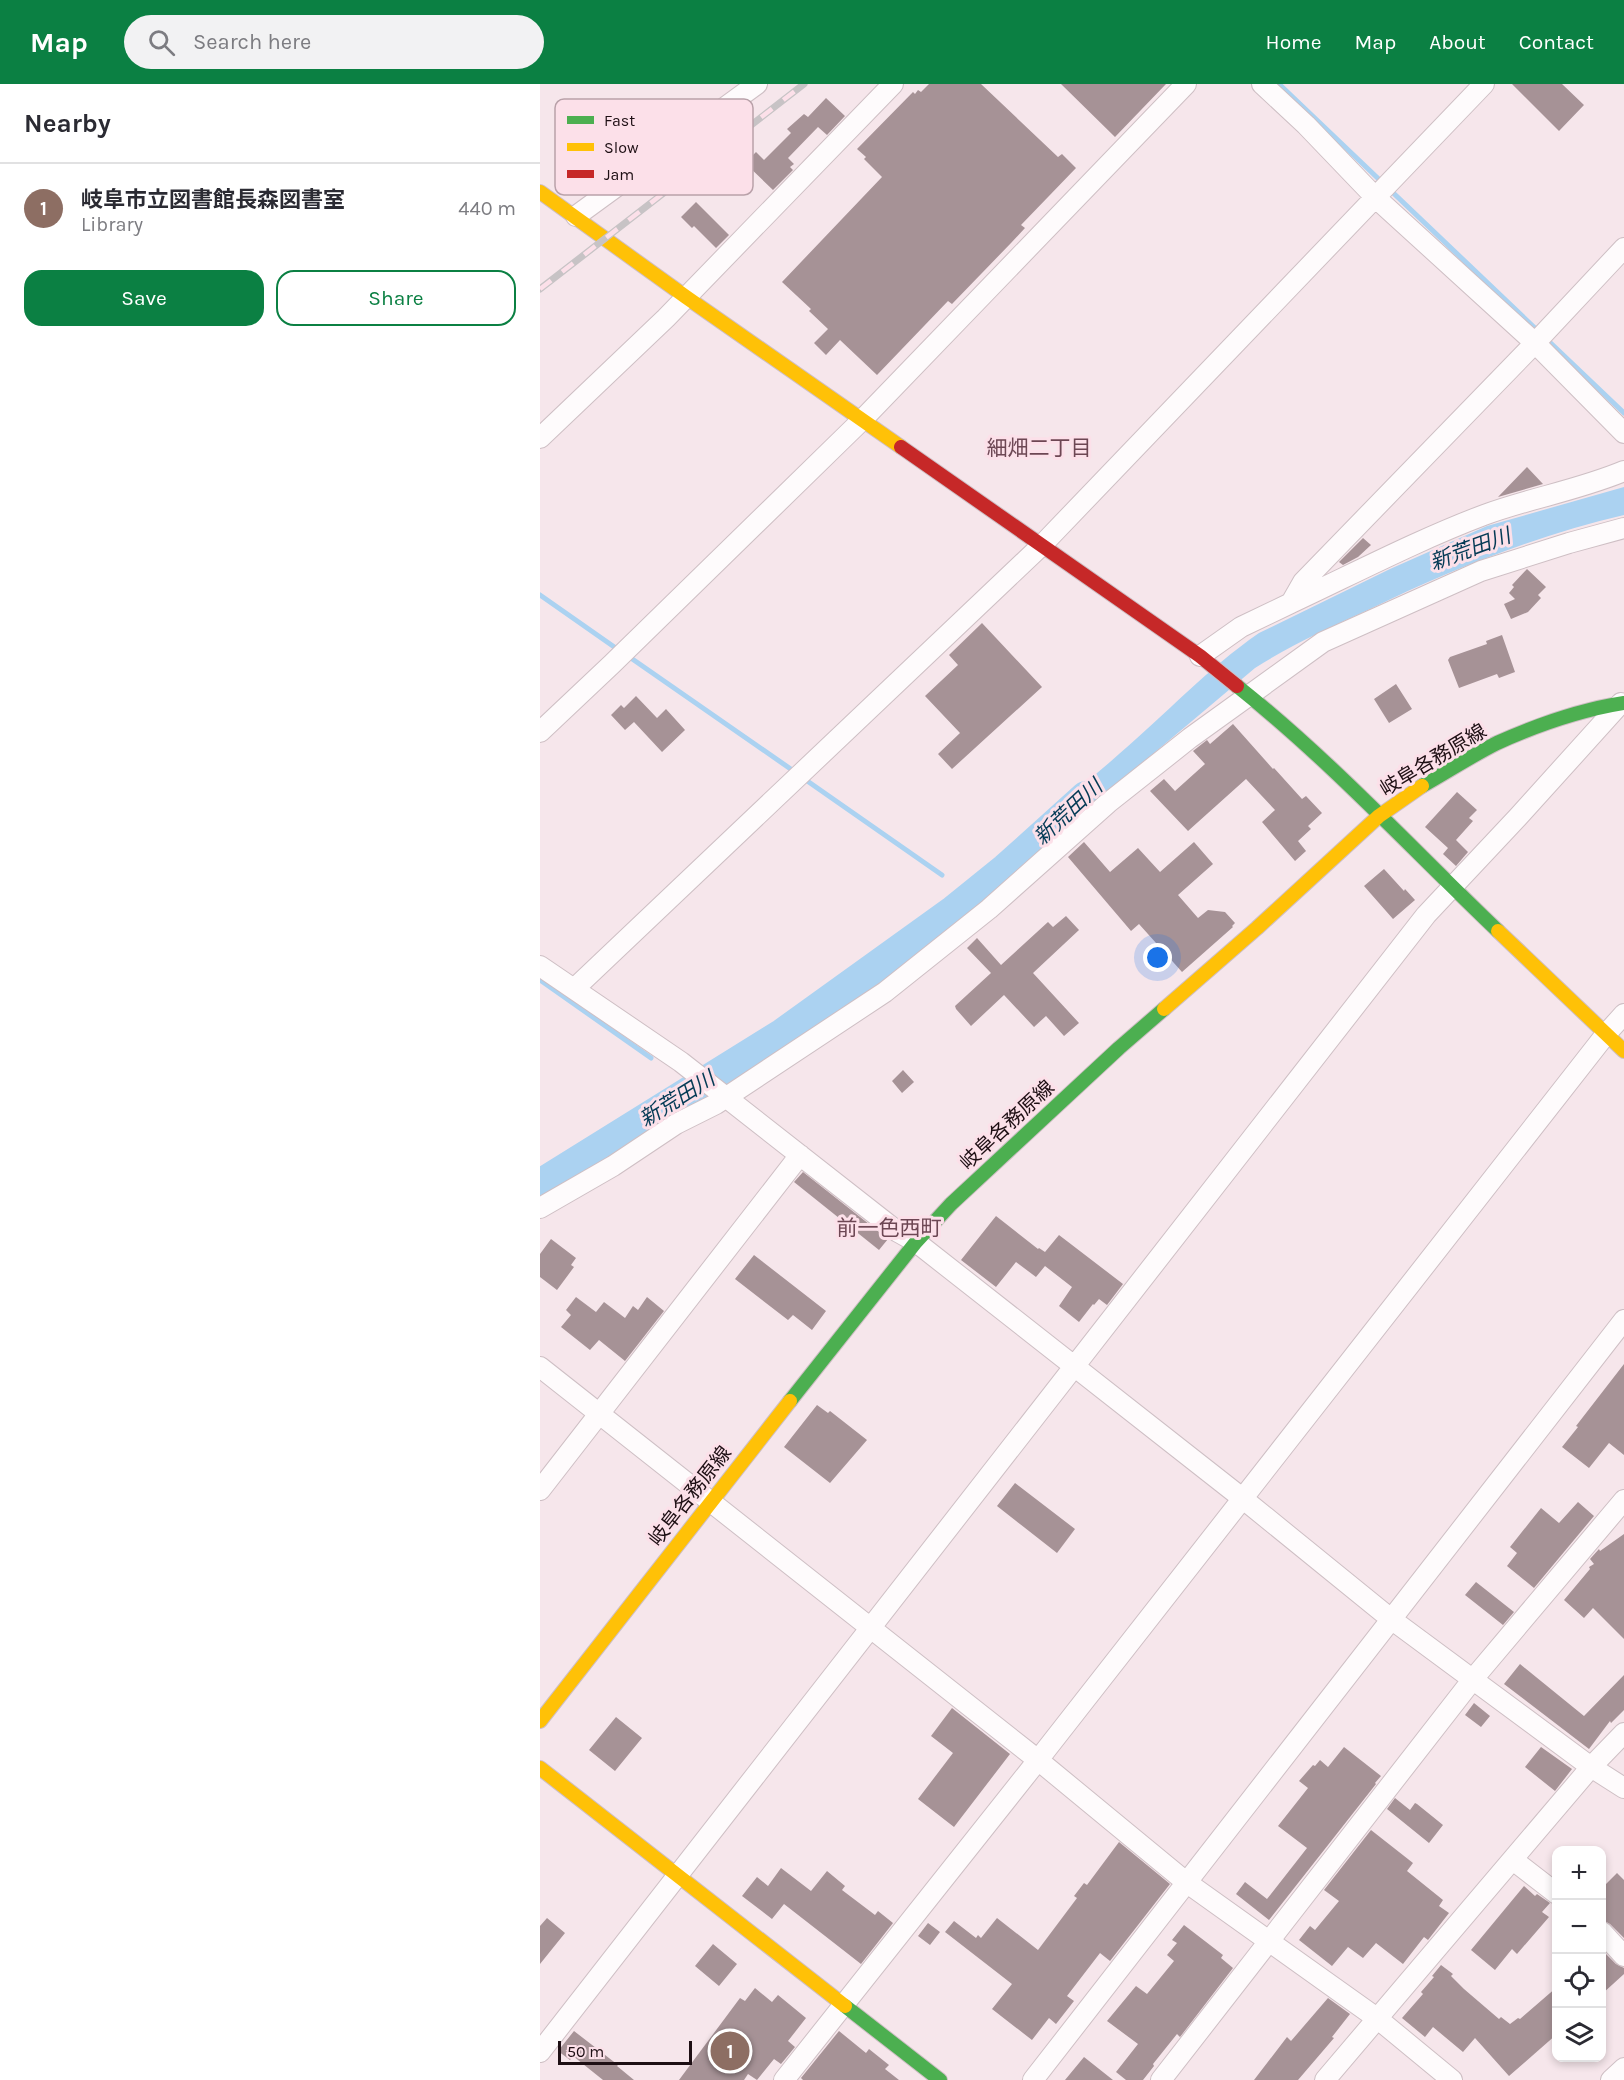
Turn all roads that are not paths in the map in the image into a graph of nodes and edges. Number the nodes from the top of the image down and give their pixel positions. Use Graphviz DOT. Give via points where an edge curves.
graph roads {
  1 [pos="757,84"];
  2 [pos="894,84"];
  3 [pos="1186,84"];
  4 [pos="1262,84"];
  5 [pos="1484,84"];
  6 [pos="736,99"];
  7 [pos="540,192"];
  8 [pos="605,195"];
  9 [pos="1376,198"];
  10 [pos="576,216"];
  11 [pos="1624,248"];
  12 [pos="686,297"];
  13 [pos="1535,343"];
  14 [pos="862,420"];
  15 [pos="1624,433"];
  16 [pos="540,438"];
  17 [pos="1624,471"];
  18 [pos="1624,528"];
  19 [pos="1042,545"];
  20 [pos="1291,603"];
  21 [pos="1204,659"];
  22 [pos="1245,691"];
  23 [pos="1623,703"];
  24 [pos="540,732"];
  25 [pos="1380,816"];
  26 [pos="1451,886"];
  27 [pos="540,966"];
  28 [pos="574,989"];
  29 [pos="1624,1014"];
  30 [pos="1606,1034"];
  31 [pos="1624,1051"];
  32 [pos="723,1095"];
  33 [pos="800,1155"];
  34 [pos="540,1208"];
  35 [pos="916,1242"];
  36 [pos="1624,1320"];
  37 [pos="1074,1366"];
  38 [pos="540,1367"];
  39 [pos="599,1414"];
  40 [pos="540,1490"];
  41 [pos="1242,1498"];
  42 [pos="1624,1500"];
  43 [pos="709,1502"];
  44 [pos="1392,1619"];
  45 [pos="871,1628"];
  46 [pos="1473,1679"];
  47 [pos="540,1721"];
  48 [pos="1624,1732"];
  49 [pos="1038,1760"];
  50 [pos="1591,1767"];
  51 [pos="540,1768"];
  52 [pos="1624,1788"];
  53 [pos="1513,1860"];
  54 [pos="678,1874"];
  55 [pos="1186,1882"];
  56 [pos="1552,1890"];
  57 [pos="1606,1936"];
  58 [pos="1270,1941"];
  59 [pos="1624,1956"];
  60 [pos="843,2004"];
  61 [pos="1378,2019"];
  62 [pos="540,2052"];
  63 [pos="1624,2068"];
  64 [pos="784,2080"];
  65 [pos="940,2080"];
  66 [pos="1033,2080"];
  67 [pos="1161,2080"];
  68 [pos="1325,2080"];
  69 [pos="1452,2080"];
  70 [pos="1611,2080"];
  1 -- 6 [label="street"];
  2 -- 12 [label="street"];
  3 -- 14 [label="street"];
  4 -- 9 [label="street"];
  5 -- 9 [label="street"];
  7 -- 10 [label="street"];
  8 -- 10 [label="street"];
  9 -- 13 [label="street"];
  9 -- 19 [label="street"];
  10 -- 12 [label="street"];
  11 -- 13 [label="street"];
  12 -- 14 [label="street"];
  12 -- 16 [label="street"];
  13 -- 15 [label="street"];
  13 -- 20 [label="street" via="1303,582"];
  14 -- 19 [label="street"];
  14 -- 24 [label="street"];
  17 -- 20 [label="street" via="1486,515"];
  18 -- 22 [label="street" via="1470,576 1323,642"];
  19 -- 21 [label="street"];
  19 -- 28 [label="street"];
  20 -- 21 [label="street" via="1241,627"];
  21 -- 22 [label="street"];
  22 -- 25 [label="street"];
  22 -- 32 [label="street" via="885,992"];
  23 -- 25 [label="street, 岐阜各務原線" via="1541,725 1496,744 1408,794"];
  23 -- 26 [label="street"];
  25 -- 26 [label="street"];
  25 -- 35 [label="street, 岐阜各務原線" via="1119,1048 951,1204"];
  26 -- 30 [label="street"];
  26 -- 37 [label="street"];
  27 -- 28 [label="street"];
  28 -- 32 [label="street"];
  29 -- 30 [label="street"];
  30 -- 31 [label="street"];
  30 -- 41 [label="street"];
  32 -- 33 [label="street"];
  32 -- 34 [label="street"];
  33 -- 35 [label="street"];
  33 -- 39 [label="street"];
  35 -- 37 [label="street"];
  35 -- 43 [label="street, 岐阜各務原線"];
  36 -- 44 [label="street"];
  37 -- 41 [label="street"];
  37 -- 45 [label="street"];
  38 -- 39 [label="street"];
  39 -- 40 [label="street"];
  39 -- 43 [label="street"];
  41 -- 44 [label="street"];
  41 -- 49 [label="street"];
  42 -- 46 [label="street"];
  43 -- 45 [label="street"];
  43 -- 47 [label="street, 岐阜各務原線"];
  44 -- 46 [label="street"];
  44 -- 55 [label="street"];
  45 -- 49 [label="street"];
  45 -- 54 [label="street"];
  46 -- 50 [label="street"];
  46 -- 58 [label="street"];
  48 -- 50 [label="street"];
  49 -- 55 [label="street"];
  49 -- 60 [label="street"];
  50 -- 52 [label="street"];
  50 -- 53 [label="street"];
  51 -- 54 [label="street"];
  53 -- 56 [label="street"];
  53 -- 61 [label="street"];
  54 -- 60 [label="street"];
  54 -- 62 [label="street"];
  55 -- 58 [label="street"];
  55 -- 66 [label="street"];
  57 -- 59 [label="street"];
  58 -- 61 [label="street"];
  58 -- 67 [label="street"];
  60 -- 64 [label="street"];
  60 -- 65 [label="street"];
  61 -- 68 [label="street"];
  61 -- 69 [label="street"];
  63 -- 70 [label="street"];
}
